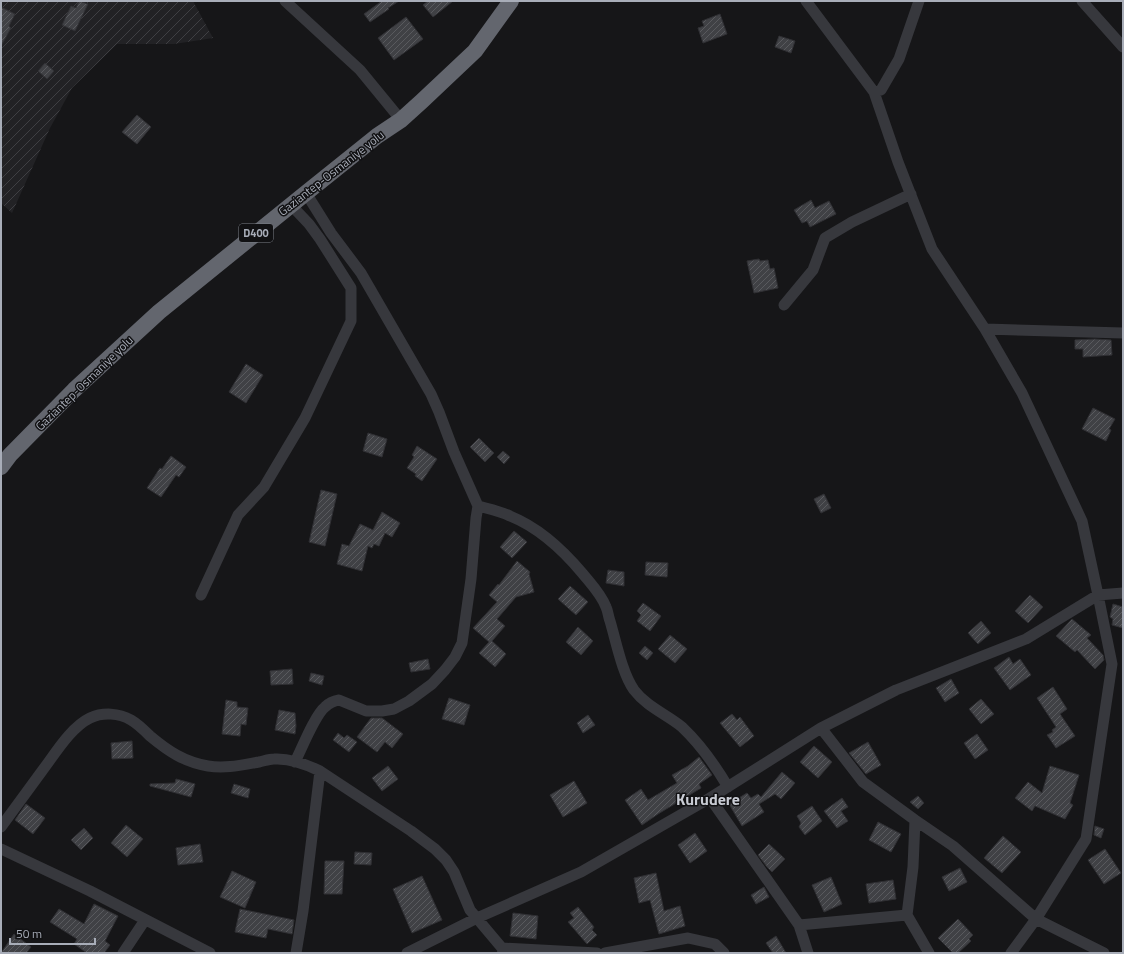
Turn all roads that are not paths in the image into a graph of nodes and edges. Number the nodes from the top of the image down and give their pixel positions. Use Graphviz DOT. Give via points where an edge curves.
graph roads {
  1 [pos="285,1"];
  2 [pos="511,1"];
  3 [pos="806,1"];
  4 [pos="919,1"];
  5 [pos="1082,1"];
  6 [pos="1123,47"];
  7 [pos="874,92"];
  8 [pos="401,120"];
  9 [pos="306,193"];
  10 [pos="911,194"];
  11 [pos="291,205"];
  12 [pos="784,305"];
  13 [pos="985,329"];
  14 [pos="1123,333"];
  15 [pos="1,467"];
  16 [pos="478,506"];
  17 [pos="1123,593"];
  18 [pos="200,595"];
  19 [pos="1098,595"];
  20 [pos="821,728"];
  21 [pos="295,762"];
  22 [pos="320,771"];
  23 [pos="728,787"];
  24 [pos="710,798"];
  25 [pos="915,820"];
  26 [pos="1,827"];
  27 [pos="1,849"];
  28 [pos="907,915"];
  29 [pos="477,918"];
  30 [pos="1036,919"];
  31 [pos="145,920"];
  32 [pos="799,925"];
  33 [pos="502,951"];
  34 [pos="123,953"];
  35 [pos="210,953"];
  36 [pos="296,953"];
  37 [pos="406,953"];
  38 [pos="597,953"];
  39 [pos="605,953"];
  40 [pos="724,953"];
  41 [pos="808,953"];
  42 [pos="929,953"];
  43 [pos="1011,953"];
  44 [pos="1104,953"];
  1 -- 8 [label="street" via="360,70"];
  2 -- 8 [label="highway, Gaziantep-Osmaniye yolu / D400" via="475,51"];
  3 -- 7 [label="street"];
  4 -- 7 [label="street" via="899,59 881,90"];
  5 -- 6 [label="street"];
  7 -- 10 [label="street"];
  8 -- 9 [label="highway, Gaziantep-Osmaniye yolu / D400"];
  9 -- 11 [label="highway, Gaziantep-Osmaniye yolu / D400"];
  9 -- 16 [label="street" via="331,233 361,273 431,394"];
  10 -- 12 [label="street" via="825,238 813,270"];
  10 -- 13 [label="street" via="932,249"];
  11 -- 15 [label="highway, Gaziantep-Osmaniye yolu / D400" via="159,312 74,390"];
  11 -- 18 [label="street" via="320,239 351,288 351,321 305,418 264,487 238,515"];
  13 -- 14 [label="street"];
  13 -- 19 [label="street" via="1022,393 1082,521"];
  16 -- 21 [label="street" via="462,643 455,657 432,684 394,709 366,711 338,700 324,707"];
  16 -- 23 [label="street" via="510,515 528,525 545,536 571,560 606,607 626,675 633,689 645,702 680,726 695,740"];
  17 -- 19 [label="street"];
  19 -- 20 [label="street" via="1026,640 896,690"];
  19 -- 30 [label="street" via="1112,664 1086,839"];
  20 -- 23 [label="street"];
  20 -- 25 [label="street" via="863,782"];
  21 -- 22 [label="street"];
  21 -- 26 [label="street" via="274,759 226,767 196,764 167,750 123,716 101,715 80,724 70,734"];
  22 -- 29 [label="street" via="435,849 454,872 470,910"];
  22 -- 36 [label="street"];
  23 -- 24 [label="street"];
  24 -- 29 [label="street" via="581,872"];
  24 -- 32 [label="street"];
  25 -- 28 [label="street"];
  25 -- 30 [label="street" via="953,846"];
  27 -- 31 [label="street"];
  28 -- 32 [label="street"];
  28 -- 42 [label="street"];
  29 -- 33 [label="street"];
  29 -- 37 [label="street"];
  30 -- 43 [label="street"];
  30 -- 44 [label="street"];
  31 -- 34 [label="street"];
  31 -- 35 [label="street"];
  32 -- 41 [label="street"];
  33 -- 38 [label="street"];
  39 -- 40 [label="street" via="688,938 715,944"];
}
